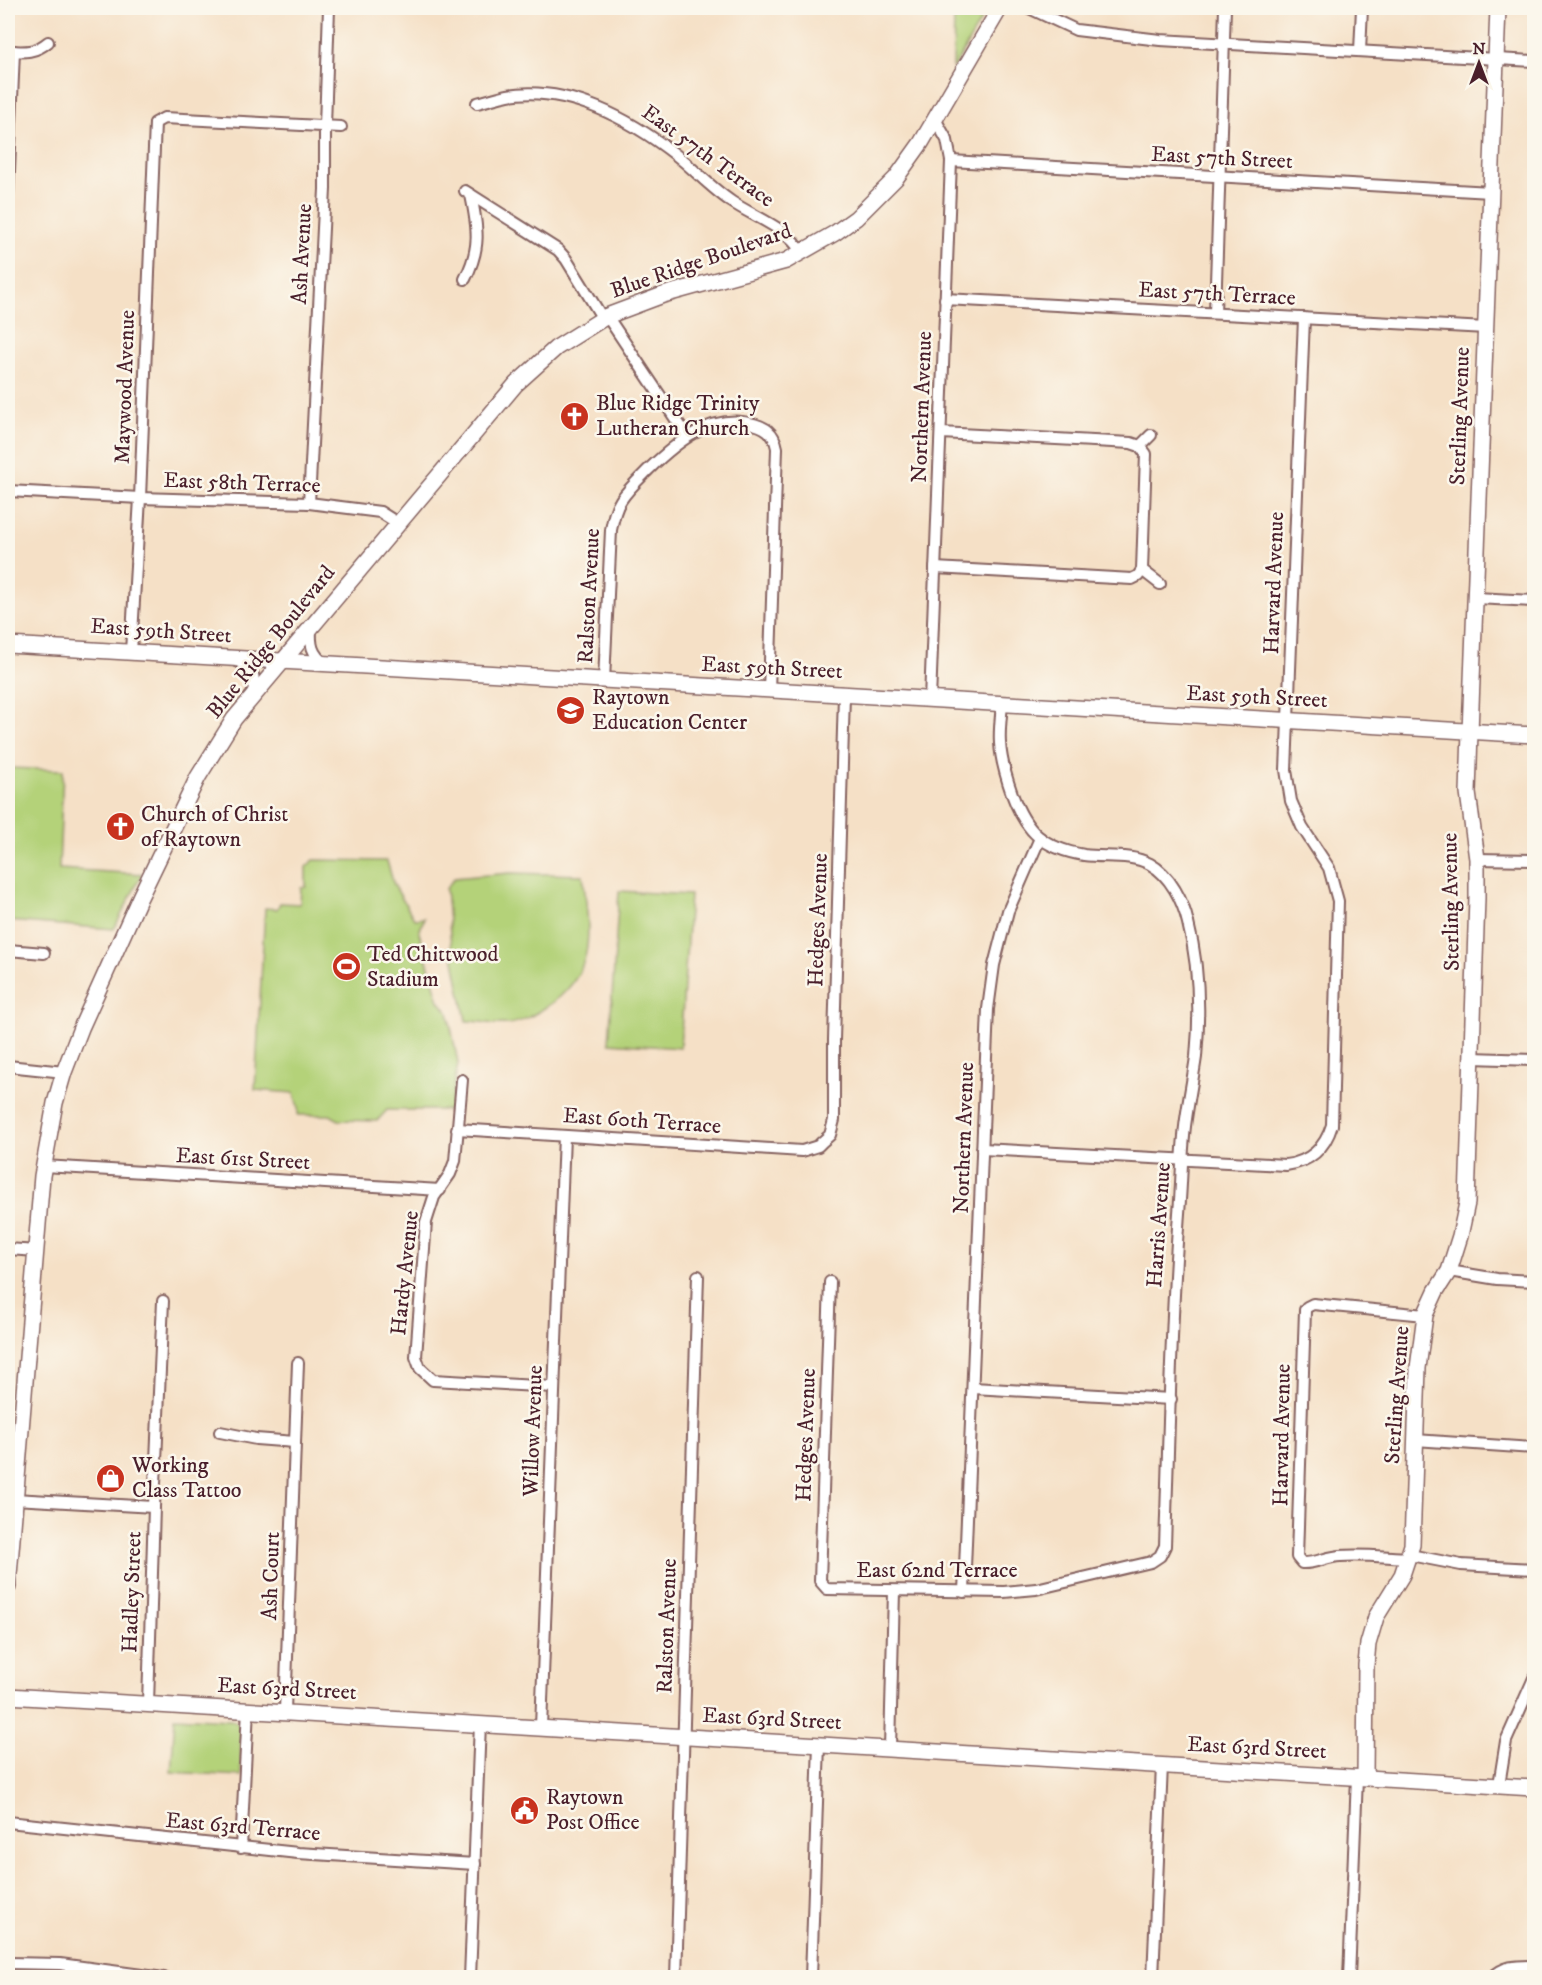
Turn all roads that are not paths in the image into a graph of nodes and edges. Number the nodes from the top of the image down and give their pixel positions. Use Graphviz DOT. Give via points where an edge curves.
graph roads {
  1 [pos="329,8"];
  2 [pos="1000,8"];
  3 [pos="1029,8"];
  4 [pos="1226,8"];
  5 [pos="1362,8"];
  6 [pos="1498,8"];
  7 [pos="48,42"];
  8 [pos="1224,44"];
  9 [pos="11,51"];
  10 [pos="1360,51"];
  11 [pos="1496,58"];
  12 [pos="1534,60"];
  13 [pos="477,103"];
  14 [pos="935,119"];
  15 [pos="324,126"];
  16 [pos="340,127"];
  17 [pos="951,161"];
  18 [pos="1220,177"];
  19 [pos="1491,192"];
  20 [pos="8,196"];
  21 [pos="802,253"];
  22 [pos="465,279"];
  23 [pos="945,299"];
  24 [pos="1215,313"];
  25 [pos="605,318"];
  26 [pos="1304,318"];
  27 [pos="1486,328"];
  28 [pos="941,433"];
  29 [pos="1151,435"];
  30 [pos="687,436"];
  31 [pos="1140,446"];
  32 [pos="8,491"];
  33 [pos="140,498"];
  34 [pos="309,503"];
  35 [pos="399,524"];
  36 [pos="935,568"];
  37 [pos="1142,570"];
  38 [pos="1160,584"];
  39 [pos="1476,598"];
  40 [pos="1534,601"];
  41 [pos="311,627"];
  42 [pos="8,645"];
  43 [pos="131,652"];
  44 [pos="232,658"];
  45 [pos="281,661"];
  46 [pos="326,664"];
  47 [pos="604,681"];
  48 [pos="769,691"];
  49 [pos="844,695"];
  50 [pos="253,696"];
  51 [pos="930,700"];
  52 [pos="1002,704"];
  53 [pos="1288,721"];
  54 [pos="1470,732"];
  55 [pos="1534,735"];
  56 [pos="1040,838"];
  57 [pos="1476,859"];
  58 [pos="1534,860"];
  59 [pos="8,950"];
  60 [pos="44,953"];
  61 [pos="1472,1058"];
  62 [pos="1534,1060"];
  63 [pos="8,1066"];
  64 [pos="64,1072"];
  65 [pos="462,1080"];
  66 [pos="457,1129"];
  67 [pos="564,1136"];
  68 [pos="822,1142"];
  69 [pos="982,1149"];
  70 [pos="1183,1159"];
  71 [pos="44,1167"];
  72 [pos="440,1190"];
  73 [pos="8,1249"];
  74 [pos="37,1251"];
  75 [pos="1449,1271"];
  76 [pos="698,1276"];
  77 [pos="1534,1281"];
  78 [pos="830,1282"];
  79 [pos="163,1301"];
  80 [pos="1425,1315"];
  81 [pos="298,1363"];
  82 [pos="554,1387"];
  83 [pos="973,1388"];
  84 [pos="1171,1399"];
  85 [pos="220,1432"];
  86 [pos="14,1433"];
  87 [pos="1415,1440"];
  88 [pos="295,1442"];
  89 [pos="1534,1448"];
  90 [pos="14,1499"];
  91 [pos="154,1507"];
  92 [pos="1409,1557"];
  93 [pos="1155,1559"];
  94 [pos="1534,1569"];
  95 [pos="8,1587"];
  96 [pos="824,1587"];
  97 [pos="894,1590"];
  98 [pos="964,1592"];
  99 [pos="1534,1678"];
  100 [pos="8,1696"];
  101 [pos="148,1704"];
  102 [pos="248,1709"];
  103 [pos="285,1711"];
  104 [pos="480,1723"];
  105 [pos="541,1727"];
  106 [pos="685,1736"];
  107 [pos="819,1744"];
  108 [pos="890,1748"];
  109 [pos="1162,1765"];
  110 [pos="1361,1777"];
  111 [pos="1499,1785"];
  112 [pos="1534,1788"];
  113 [pos="8,1822"];
  114 [pos="241,1848"];
  115 [pos="475,1864"];
  116 [pos="8,1963"];
  117 [pos="1534,1966"];
  118 [pos="164,1977"];
  119 [pos="470,1977"];
  120 [pos="676,1977"];
  121 [pos="811,1977"];
  122 [pos="1153,1977"];
  123 [pos="1349,1977"];
  124 [pos="1492,1977"];
  1 -- 15 [label="street, Ash Avenue"];
  2 -- 14 [label="street, Blue Ridge Boulevard"];
  3 -- 8 [label="street" via="1076,30"];
  4 -- 8 [label="street"];
  5 -- 10 [label="street"];
  6 -- 11 [label="street, Sterling Avenue"];
  7 -- 9 [label="street" via="33,52"];
  8 -- 10 [label="street"];
  8 -- 18 [label="street"];
  9 -- 20 [label="street"];
  10 -- 11 [label="street"];
  11 -- 12 [label="street"];
  11 -- 19 [label="street, Sterling Avenue"];
  13 -- 21 [label="street, East 57th Terrace" via="509,95 548,95 571,99 625,121 676,155 732,202 792,239"];
  14 -- 17 [label="street, Northern Avenue" via="947,140"];
  14 -- 21 [label="street, Blue Ridge Boulevard" via="879,197 836,233"];
  15 -- 16 [label="street"];
  15 -- 33 [label="street, Maywood Avenue" via="164,118 155,123"];
  15 -- 34 [label="street, Ash Avenue" via="325,189"];
  17 -- 18 [label="street, East 57th Street"];
  17 -- 23 [label="street, Northern Avenue"];
  18 -- 19 [label="street, East 57th Street"];
  18 -- 24 [label="street"];
  19 -- 27 [label="street, Sterling Avenue"];
  21 -- 25 [label="street, Blue Ridge Boulevard" via="786,261 663,295"];
  22 -- 25 [label="street" via="478,245 468,193 558,250"];
  23 -- 24 [label="street, East 57th Terrace"];
  23 -- 28 [label="street, Northern Avenue"];
  24 -- 26 [label="street, East 57th Terrace"];
  25 -- 30 [label="street"];
  25 -- 35 [label="street, Blue Ridge Boulevard" via="556,348 516,384"];
  26 -- 27 [label="street, East 57th Terrace"];
  26 -- 53 [label="street, Harvard Avenue"];
  27 -- 39 [label="street, Sterling Avenue"];
  28 -- 31 [label="street"];
  28 -- 36 [label="street, Northern Avenue"];
  29 -- 31 [label="street"];
  30 -- 47 [label="street, Ralston Avenue" via="641,477 615,513"];
  30 -- 48 [label="street" via="716,424 742,421 762,425 776,440"];
  31 -- 37 [label="street" via="1146,454"];
  32 -- 33 [label="street, East 58th Terrace"];
  33 -- 34 [label="street, East 58th Terrace"];
  33 -- 43 [label="street, Maywood Avenue"];
  34 -- 35 [label="street, East 58th Terrace" via="380,512"];
  35 -- 41 [label="street, Blue Ridge Boulevard"];
  36 -- 37 [label="street" via="1132,579"];
  36 -- 51 [label="street, Northern Avenue"];
  37 -- 38 [label="street"];
  39 -- 40 [label="street"];
  39 -- 54 [label="street, Sterling Avenue"];
  41 -- 45 [label="street, Blue Ridge Boulevard"];
  41 -- 46 [label="street" via="312,651"];
  42 -- 43 [label="street, East 59th Street"];
  43 -- 44 [label="street, East 59th Street"];
  44 -- 45 [label="street, East 59th Street"];
  44 -- 50 [label="street" via="249,666 254,675"];
  45 -- 46 [label="street, East 59th Street"];
  45 -- 50 [label="street, Blue Ridge Boulevard"];
  46 -- 47 [label="street, East 59th Street"];
  47 -- 48 [label="street, East 59th Street"];
  48 -- 49 [label="street, East 59th Street"];
  49 -- 51 [label="street, East 59th Street"];
  49 -- 68 [label="street, Hedges Avenue" via="834,1120 830,1135"];
  50 -- 64 [label="street, Blue Ridge Boulevard" via="198,777 140,897"];
  51 -- 52 [label="street, East 59th Street"];
  52 -- 53 [label="street, East 59th Street"];
  52 -- 56 [label="street" via="999,741 1005,775 1020,814"];
  53 -- 54 [label="street, East 59th Street"];
  53 -- 70 [label="street, Harvard Avenue" via="1286,770 1291,801 1302,827 1329,868 1339,917 1332,1125 1321,1148 1307,1159 1286,1166"];
  54 -- 55 [label="street, East 59th Street"];
  54 -- 57 [label="street, Sterling Avenue" via="1468,793"];
  56 -- 69 [label="street, Northern Avenue" via="1008,911 994,966 988,1010"];
  56 -- 70 [label="street, Harris Avenue" via="1065,852 1148,863 1162,872 1176,894 1191,938 1198,1012"];
  57 -- 58 [label="street"];
  57 -- 61 [label="street, Sterling Avenue"];
  59 -- 60 [label="street"];
  61 -- 62 [label="street"];
  61 -- 75 [label="street, Sterling Avenue" via="1467,1203"];
  63 -- 64 [label="street"];
  64 -- 71 [label="street, Blue Ridge Boulevard"];
  65 -- 66 [label="street, Hardy Avenue"];
  66 -- 67 [label="street, East 60th Terrace"];
  66 -- 72 [label="street, Hardy Avenue" via="455,1161"];
  67 -- 68 [label="street, East 60th Terrace" via="802,1151"];
  67 -- 82 [label="street, Willow Avenue"];
  69 -- 70 [label="street"];
  69 -- 83 [label="street, Northern Avenue"];
  70 -- 84 [label="street, Harris Avenue"];
  71 -- 72 [label="street, East 61st Street"];
  71 -- 74 [label="street, Blue Ridge Boulevard"];
  72 -- 82 [label="street, Hardy Avenue" via="426,1222 416,1350 420,1368 433,1380"];
  73 -- 74 [label="street"];
  74 -- 86 [label="street, Blue Ridge Boulevard"];
  75 -- 77 [label="street"];
  75 -- 80 [label="street, Sterling Avenue"];
  76 -- 106 [label="street, Ralston Avenue"];
  78 -- 96 [label="street, Hedges Avenue" via="820,1581"];
  79 -- 91 [label="street, Hadley Street"];
  80 -- 87 [label="street, Sterling Avenue"];
  80 -- 92 [label="street, Harvard Avenue" via="1313,1304 1305,1310 1297,1557 1302,1563 1343,1556"];
  81 -- 88 [label="street, Ash Court"];
  82 -- 105 [label="street, Willow Avenue"];
  83 -- 84 [label="street"];
  83 -- 98 [label="street, Northern Avenue"];
  84 -- 93 [label="street, Harris Avenue" via="1165,1546"];
  85 -- 88 [label="street"];
  86 -- 90 [label="street, Blue Ridge Boulevard"];
  87 -- 89 [label="street"];
  87 -- 92 [label="street, Sterling Avenue"];
  88 -- 103 [label="street, Ash Court"];
  90 -- 91 [label="street"];
  90 -- 95 [label="street, Blue Ridge Boulevard"];
  91 -- 101 [label="street, Hadley Street"];
  92 -- 94 [label="street"];
  92 -- 110 [label="street, Sterling Avenue" via="1376,1617 1368,1644"];
  93 -- 98 [label="street, East 62nd Terrace" via="1036,1588"];
  96 -- 97 [label="street, East 62nd Terrace"];
  97 -- 98 [label="street, East 62nd Terrace"];
  97 -- 108 [label="street"];
  99 -- 111 [label="street" via="1506,1741"];
  100 -- 101 [label="street, East 63rd Street"];
  101 -- 102 [label="street, East 63rd Street"];
  102 -- 103 [label="street, East 63rd Street"];
  102 -- 114 [label="street"];
  103 -- 104 [label="street, East 63rd Street"];
  104 -- 105 [label="street, East 63rd Street"];
  104 -- 115 [label="street"];
  105 -- 106 [label="street, East 63rd Street"];
  106 -- 107 [label="street, East 63rd Street"];
  106 -- 120 [label="street, Ralston Avenue"];
  107 -- 108 [label="street, East 63rd Street"];
  107 -- 121 [label="street"];
  108 -- 109 [label="street, East 63rd Street"];
  109 -- 110 [label="street, East 63rd Street"];
  109 -- 122 [label="street"];
  110 -- 111 [label="street, East 63rd Street"];
  110 -- 123 [label="street"];
  111 -- 112 [label="street, East 63rd Street"];
  113 -- 114 [label="street, East 63rd Terrace"];
  114 -- 115 [label="street, East 63rd Terrace"];
  115 -- 119 [label="street"];
  116 -- 118 [label="street" via="60,1964"];
  117 -- 124 [label="street" via="1511,1966"];
}
